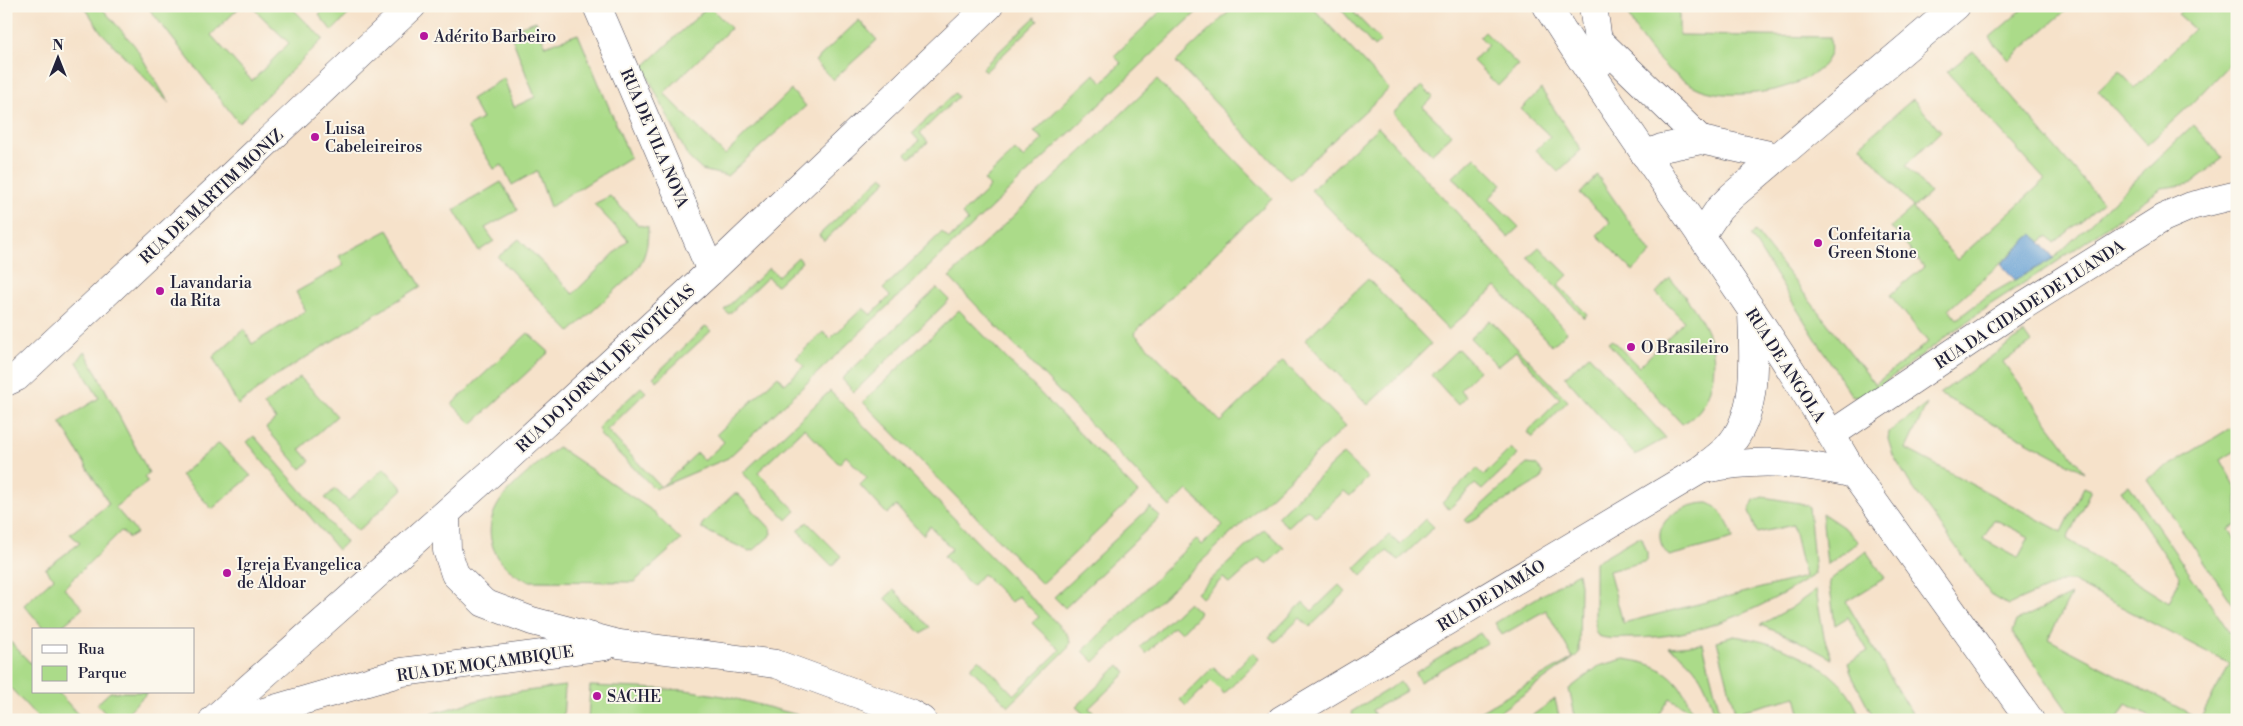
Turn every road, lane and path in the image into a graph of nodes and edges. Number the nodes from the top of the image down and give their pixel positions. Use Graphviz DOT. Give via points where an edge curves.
graph roads {
  1 [pos="412,6"];
  2 [pos="597,6"];
  3 [pos="989,6"];
  4 [pos="1547,6"];
  5 [pos="1593,6"];
  6 [pos="1956,6"];
  7 [pos="1600,42"];
  8 [pos="1604,95"];
  9 [pos="1701,140"];
  10 [pos="1645,155"];
  11 [pos="1778,157"];
  12 [pos="2237,196"];
  13 [pos="1701,236"];
  14 [pos="711,270"];
  15 [pos="1752,311"];
  16 [pos="6,382"];
  17 [pos="1832,434"];
  18 [pos="1700,470"];
  19 [pos="1854,474"];
  20 [pos="446,515"];
  21 [pos="619,644"];
  22 [pos="213,720"];
  23 [pos="236,720"];
  24 [pos="922,720"];
  25 [pos="1281,720"];
  26 [pos="2030,720"];
  1 -- 16 [label="street, RUA DE MARTIM MONIZ" via="17,377"];
  2 -- 14 [label="street, RUA DE VILA NOVA"];
  3 -- 14 [label="street, RUA DO JORNAL DE NOTÍCIAS"];
  4 -- 8 [label="street, RUA DE ANGOLA"];
  5 -- 7 [label="street"];
  6 -- 11 [label="street"];
  7 -- 8 [label="street"];
  7 -- 9 [label="street"];
  8 -- 10 [label="street, RUA DE ANGOLA"];
  9 -- 10 [label="street"];
  9 -- 11 [label="street"];
  10 -- 13 [label="street, RUA DE ANGOLA"];
  11 -- 13 [label="street" via="1720,209"];
  12 -- 17 [label="street, RUA DA CIDADE DE LUANDA" via="2191,206 2162,218 2018,309"];
  13 -- 15 [label="street, RUA DE ANGOLA"];
  14 -- 20 [label="street, RUA DO JORNAL DE NOTÍCIAS"];
  15 -- 17 [label="street, RUA DE ANGOLA"];
  15 -- 18 [label="street, RUA DE DAMÃO" via="1753,359 1749,401 1741,425 1728,447"];
  17 -- 19 [label="street, RUA DE ANGOLA"];
  18 -- 19 [label="street, RUA DE DAMÃO" via="1740,462 1780,462"];
  18 -- 25 [label="street, RUA DE DAMÃO"];
  19 -- 26 [label="street, RUA DE ANGOLA"];
  20 -- 21 [label="street, RUA DE MOÇAMBIQUE" via="448,550 456,574 484,604 532,621"];
  20 -- 22 [label="street, RUA DO JORNAL DE NOTÍCIAS"];
  21 -- 23 [label="street, RUA DE MOÇAMBIQUE" via="402,672"];
  21 -- 24 [label="street, RUA DE MOÇAMBIQUE" via="776,664"];
}
